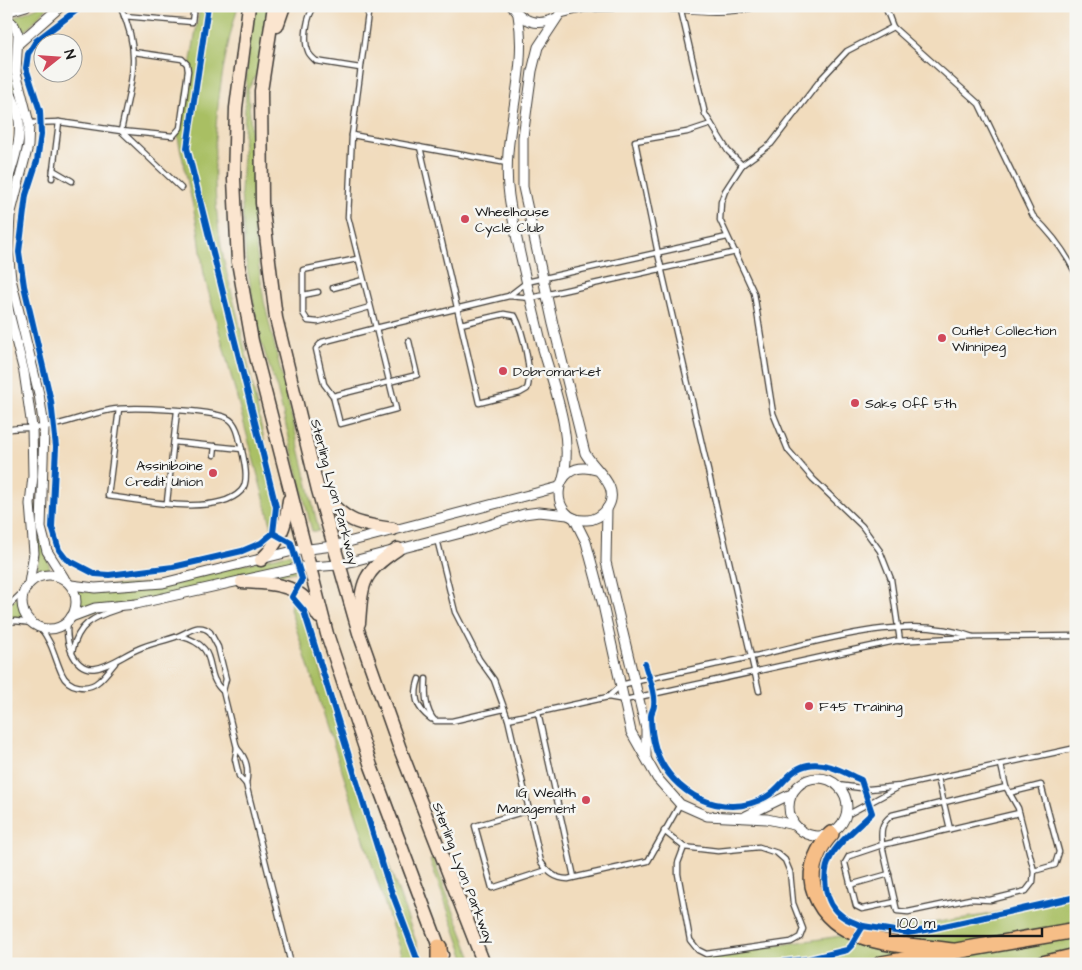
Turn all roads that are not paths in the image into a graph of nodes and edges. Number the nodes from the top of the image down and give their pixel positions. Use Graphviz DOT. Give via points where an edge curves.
graph roads {
  1 [pos="26,6"];
  2 [pos="61,6"];
  3 [pos="120,6"];
  4 [pos="194,6"];
  5 [pos="249,6"];
  6 [pos="274,6"];
  7 [pos="284,6"];
  8 [pos="315,6"];
  9 [pos="350,6"];
  10 [pos="512,6"];
  11 [pos="613,6"];
  12 [pos="660,6"];
  13 [pos="751,6"];
  14 [pos="885,6"];
  15 [pos="368,7"];
  16 [pos="680,7"];
  17 [pos="6,12"];
  18 [pos="561,12"];
  19 [pos="518,15"];
  20 [pos="124,16"];
  21 [pos="6,18"];
  22 [pos="893,27"];
  23 [pos="18,48"];
  24 [pos="134,52"];
  25 [pos="266,56"];
  26 [pos="6,65"];
  27 [pos="360,68"];
  28 [pos="6,87"];
  29 [pos="59,122"];
  30 [pos="29,123"];
  31 [pos="711,124"];
  32 [pos="121,131"];
  33 [pos="352,135"];
  34 [pos="420,147"];
  35 [pos="508,163"];
  36 [pos="742,165"];
  37 [pos="53,170"];
  38 [pos="52,178"];
  39 [pos="72,181"];
  40 [pos="6,185"];
  41 [pos="181,188"];
  42 [pos="726,237"];
  43 [pos="7,240"];
  44 [pos="736,252"];
  45 [pos="658,254"];
  46 [pos="356,259"];
  47 [pos="662,269"];
  48 [pos="1076,274"];
  49 [pos="543,279"];
  50 [pos="363,280"];
  51 [pos="528,282"];
  52 [pos="333,288"];
  53 [pos="318,292"];
  54 [pos="547,294"];
  55 [pos="303,295"];
  56 [pos="509,296"];
  57 [pos="531,298"];
  58 [pos="6,301"];
  59 [pos="370,307"];
  60 [pos="457,307"];
  61 [pos="461,324"];
  62 [pos="376,328"];
  63 [pos="410,341"];
  64 [pos="388,382"];
  65 [pos="333,396"];
  66 [pos="119,409"];
  67 [pos="177,411"];
  68 [pos="32,427"];
  69 [pos="44,427"];
  70 [pos="6,430"];
  71 [pos="174,442"];
  72 [pos="215,446"];
  73 [pos="242,449"];
  74 [pos="214,454"];
  75 [pos="596,470"];
  76 [pos="561,484"];
  77 [pos="289,490"];
  78 [pos="318,490"];
  79 [pos="167,502"];
  80 [pos="607,508"];
  81 [pos="571,516"];
  82 [pos="393,529"];
  83 [pos="437,539"];
  84 [pos="333,546"];
  85 [pos="398,549"];
  86 [pos="305,550"];
  87 [pos="261,560"];
  88 [pos="338,565"];
  89 [pos="309,569"];
  90 [pos="67,581"];
  91 [pos="242,582"];
  92 [pos="26,587"];
  93 [pos="136,604"];
  94 [pos="6,608"];
  95 [pos="70,620"];
  96 [pos="6,623"];
  97 [pos="36,625"];
  98 [pos="899,628"];
  99 [pos="359,633"];
  100 [pos="327,634"];
  101 [pos="180,636"];
  102 [pos="1076,636"];
  103 [pos="974,637"];
  104 [pos="900,641"];
  105 [pos="72,652"];
  106 [pos="752,657"];
  107 [pos="115,662"];
  108 [pos="755,671"];
  109 [pos="419,679"];
  110 [pos="426,679"];
  111 [pos="635,682"];
  112 [pos="621,685"];
  113 [pos="223,691"];
  114 [pos="760,691"];
  115 [pos="608,697"];
  116 [pos="638,697"];
  117 [pos="625,700"];
  118 [pos="504,709"];
  119 [pos="538,713"];
  120 [pos="508,719"];
  121 [pos="435,721"];
  122 [pos="237,748"];
  123 [pos="1076,748"];
  124 [pos="646,761"];
  125 [pos="1001,765"];
  126 [pos="938,778"];
  127 [pos="246,784"];
  128 [pos="837,785"];
  129 [pos="900,786"];
  130 [pos="1006,787"];
  131 [pos="1009,793"];
  132 [pos="789,796"];
  133 [pos="943,801"];
  134 [pos="680,804"];
  135 [pos="529,810"];
  136 [pos="1019,813"];
  137 [pos="846,816"];
  138 [pos="744,817"];
  139 [pos="794,825"];
  140 [pos="950,829"];
  141 [pos="664,831"];
  142 [pos="831,834"];
  143 [pos="882,845"];
  144 [pos="684,847"];
  145 [pos="547,870"];
  146 [pos="1034,871"];
  147 [pos="889,874"];
  148 [pos="574,877"];
  149 [pos="850,885"];
  150 [pos="895,902"];
  151 [pos="1076,930"];
  152 [pos="439,947"];
  153 [pos="952,951"];
  154 [pos="1076,956"];
  155 [pos="290,963"];
  156 [pos="439,964"];
  157 [pos="445,964"];
  158 [pos="484,964"];
  159 [pos="881,964"];
  160 [pos="1042,964"];
  1 -- 17 [label="street"];
  2 -- 23 [label="street"];
  3 -- 20 [label="lane"];
  4 -- 20 [label="lane" via="192,22"];
  5 -- 77 [label="main road" via="236,108 234,179 238,262 252,340"];
  6 -- 25 [label="main road, Sterling Lyon Parkway"];
  7 -- 25 [label="main road"];
  8 -- 27 [label="lane" via="310,12 306,39 308,52 316,61"];
  9 -- 15 [label="lane"];
  10 -- 19 [label="street"];
  11 -- 18 [label="street"];
  12 -- 16 [label="street"];
  13 -- 16 [label="street" via="739,9"];
  14 -- 22 [label="lane"];
  15 -- 27 [label="lane"];
  16 -- 31 [label="lane" via="705,114"];
  18 -- 19 [label="street" via="549,21 533,23"];
  18 -- 49 [label="street" via="538,46 523,138 523,187"];
  19 -- 35 [label="street" via="522,37"];
  20 -- 24 [label="lane"];
  21 -- 23 [label="street" via="14,26"];
  22 -- 36 [label="lane" via="848,51 822,78 771,144"];
  22 -- 48 [label="lane" via="979,104 1033,216 1048,229"];
  23 -- 26 [label="street"];
  23 -- 30 [label="street" via="16,72"];
  24 -- 32 [label="lane"];
  24 -- 32 [label="lane" via="182,60 187,64 180,128 173,136"];
  25 -- 78 [label="main road, Sterling Lyon Parkway" via="261,91 262,203 276,318"];
  27 -- 33 [label="lane"];
  28 -- 40 [label="street" via="16,106 20,128 19,148"];
  29 -- 30 [label="lane"];
  29 -- 32 [label="lane"];
  29 -- 37 [label="lane"];
  30 -- 43 [label="street" via="28,146"];
  31 -- 36 [label="lane" via="728,151"];
  31 -- 45 [label="lane" via="687,132 635,141"];
  32 -- 41 [label="lane"];
  33 -- 34 [label="lane"];
  33 -- 46 [label="lane" via="348,217"];
  34 -- 35 [label="lane"];
  34 -- 60 [label="lane"];
  35 -- 51 [label="street" via="509,194"];
  36 -- 42 [label="lane" via="721,202 720,220"];
  37 -- 38 [label="lane"];
  37 -- 39 [label="lane"];
  42 -- 44 [label="lane"];
  42 -- 45 [label="lane"];
  43 -- 69 [label="street" via="11,279"];
  44 -- 47 [label="lane"];
  44 -- 98 [label="lane" via="758,307 773,413 788,450 862,526 880,551 891,579"];
  45 -- 47 [label="lane"];
  45 -- 49 [label="lane"];
  46 -- 50 [label="lane"];
  46 -- 55 [label="lane" via="303,270"];
  47 -- 54 [label="lane"];
  47 -- 106 [label="lane"];
  49 -- 51 [label="lane"];
  49 -- 54 [label="street"];
  50 -- 52 [label="lane"];
  50 -- 59 [label="lane"];
  51 -- 56 [label="lane"];
  51 -- 57 [label="street"];
  53 -- 55 [label="lane"];
  54 -- 57 [label="lane"];
  54 -- 75 [label="street" via="585,453"];
  55 -- 59 [label="lane" via="303,312 308,321 318,322"];
  56 -- 57 [label="lane"];
  56 -- 60 [label="lane"];
  57 -- 76 [label="street" via="566,439 566,467"];
  58 -- 68 [label="street" via="24,372"];
  59 -- 62 [label="lane"];
  60 -- 61 [label="lane"];
  60 -- 62 [label="lane"];
  61 -- 61 [label="lane" via="479,403 527,389 529,372 518,322 511,314"];
  62 -- 64 [label="lane"];
  62 -- 65 [label="lane" via="322,342 316,349 324,384"];
  63 -- 64 [label="lane" via="417,375"];
  64 -- 65 [label="lane"];
  64 -- 65 [label="lane" via="396,409 340,424"];
  66 -- 67 [label="lane"];
  66 -- 69 [label="lane"];
  66 -- 79 [label="lane" via="108,496"];
  67 -- 71 [label="lane"];
  67 -- 73 [label="lane" via="212,413 229,418 235,424"];
  68 -- 69 [label="lane"];
  68 -- 70 [label="lane"];
  68 -- 92 [label="street" via="30,504 34,553"];
  69 -- 90 [label="street" via="41,528 47,551"];
  71 -- 72 [label="lane"];
  71 -- 79 [label="lane"];
  72 -- 73 [label="lane"];
  72 -- 74 [label="lane"];
  73 -- 79 [label="lane" via="246,466 242,491 218,504"];
  75 -- 76 [label="street" via="574,470"];
  75 -- 80 [label="street" via="609,482 611,500"];
  76 -- 81 [label="street" via="560,502"];
  76 -- 82 [label="street"];
  77 -- 86 [label="main road"];
  77 -- 87 [label="main road" via="287,520 280,538"];
  78 -- 82 [label="main road" via="347,519"];
  78 -- 84 [label="main road, Sterling Lyon Parkway"];
  80 -- 81 [label="street" via="589,520"];
  80 -- 111 [label="street" via="606,562"];
  81 -- 83 [label="street" via="539,512 524,514"];
  81 -- 112 [label="street" via="586,542"];
  82 -- 84 [label="street"];
  83 -- 85 [label="street"];
  83 -- 118 [label="lane" via="455,612 479,659 494,680"];
  84 -- 86 [label="street"];
  84 -- 88 [label="main road, Sterling Lyon Parkway"];
  85 -- 88 [label="street"];
  85 -- 99 [label="main road" via="375,565 366,580 361,595"];
  86 -- 87 [label="street"];
  86 -- 89 [label="main road"];
  87 -- 90 [label="street" via="163,584 95,588"];
  88 -- 89 [label="street"];
  88 -- 99 [label="main road, Sterling Lyon Parkway"];
  89 -- 91 [label="street" via="298,568"];
  89 -- 100 [label="main road"];
  90 -- 92 [label="street" via="45,574"];
  90 -- 95 [label="street" via="76,602"];
  91 -- 93 [label="street"];
  91 -- 100 [label="main road" via="280,584 297,591 312,605"];
  92 -- 94 [label="lane"];
  92 -- 97 [label="street" via="23,609"];
  93 -- 95 [label="street" via="95,608"];
  93 -- 105 [label="lane" via="87,622 79,631"];
  95 -- 97 [label="street" via="57,628"];
  95 -- 105 [label="lane" via="68,644"];
  96 -- 97 [label="lane" via="15,621"];
  97 -- 107 [label="lane" via="54,648 62,674 75,685 86,687 97,683"];
  98 -- 103 [label="lane" via="955,630"];
  98 -- 104 [label="lane"];
  98 -- 106 [label="lane" via="872,630"];
  99 -- 158 [label="main road, Sterling Lyon Parkway" via="400,749"];
  100 -- 152 [label="main road" via="371,766"];
  101 -- 107 [label="lane" via="136,650"];
  101 -- 113 [label="lane" via="205,649 216,683"];
  101 -- 113 [label="lane" via="200,627 214,636 226,679"];
  102 -- 103 [label="lane"];
  103 -- 104 [label="lane"];
  104 -- 108 [label="lane"];
  105 -- 107 [label="lane" via="76,663 87,668"];
  106 -- 108 [label="lane"];
  106 -- 111 [label="lane"];
  108 -- 114 [label="lane"];
  108 -- 116 [label="lane"];
  109 -- 121 [label="lane" via="416,689 418,706"];
  110 -- 121 [label="lane" via="428,708"];
  111 -- 112 [label="lane"];
  111 -- 116 [label="street"];
  112 -- 115 [label="lane"];
  112 -- 117 [label="street"];
  113 -- 122 [label="lane"];
  115 -- 117 [label="lane"];
  115 -- 119 [label="lane"];
  116 -- 117 [label="lane"];
  116 -- 124 [label="street" via="646,729"];
  117 -- 124 [label="street" via="632,732"];
  118 -- 120 [label="lane"];
  118 -- 121 [label="lane" via="452,721"];
  119 -- 120 [label="lane"];
  119 -- 148 [label="lane"];
  120 -- 135 [label="lane"];
  122 -- 127 [label="lane" via="245,757"];
  122 -- 127 [label="lane" via="238,776"];
  123 -- 125 [label="lane"];
  124 -- 134 [label="street"];
  125 -- 126 [label="lane"];
  125 -- 130 [label="lane"];
  126 -- 129 [label="lane"];
  126 -- 133 [label="lane"];
  127 -- 155 [label="lane"];
  128 -- 129 [label="lane" via="869,789"];
  128 -- 132 [label="street" via="819,778 809,779"];
  128 -- 137 [label="street" via="847,802"];
  129 -- 137 [label="lane"];
  130 -- 131 [label="lane"];
  130 -- 133 [label="lane"];
  131 -- 136 [label="lane"];
  131 -- 146 [label="lane" via="1041,785 1060,852 1055,865"];
  132 -- 138 [label="street"];
  132 -- 139 [label="street"];
  133 -- 140 [label="lane"];
  133 -- 143 [label="lane" via="892,815 883,821"];
  134 -- 138 [label="street" via="707,816"];
  134 -- 141 [label="lane"];
  135 -- 145 [label="lane" via="541,862"];
  135 -- 145 [label="lane" via="474,826 492,888"];
  136 -- 140 [label="lane"];
  136 -- 146 [label="lane"];
  137 -- 142 [label="street"];
  138 -- 139 [label="street"];
  139 -- 142 [label="street" via="810,836"];
  140 -- 143 [label="lane"];
  141 -- 144 [label="lane"];
  141 -- 148 [label="lane" via="648,861"];
  142 -- 153 [label="main road" via="821,845 812,880 817,901 830,918 858,935"];
  143 -- 147 [label="lane"];
  143 -- 149 [label="lane" via="849,856 845,863"];
  144 -- 144 [label="lane" via="718,851 760,847 777,853 785,860 790,872 793,903 804,929 800,937 791,942 706,954 698,950 690,940 678,874"];
  145 -- 148 [label="lane" via="561,879"];
  146 -- 150 [label="lane" via="1033,882 1026,891 990,900 970,899 908,912 897,910"];
  147 -- 149 [label="lane"];
  147 -- 150 [label="lane"];
  149 -- 150 [label="lane" via="856,906 862,909"];
  151 -- 153 [label="main road"];
  152 -- 156 [label="main road"];
  152 -- 157 [label="main road"];
  153 -- 159 [label="main road"];
  154 -- 160 [label="main road"];
}
